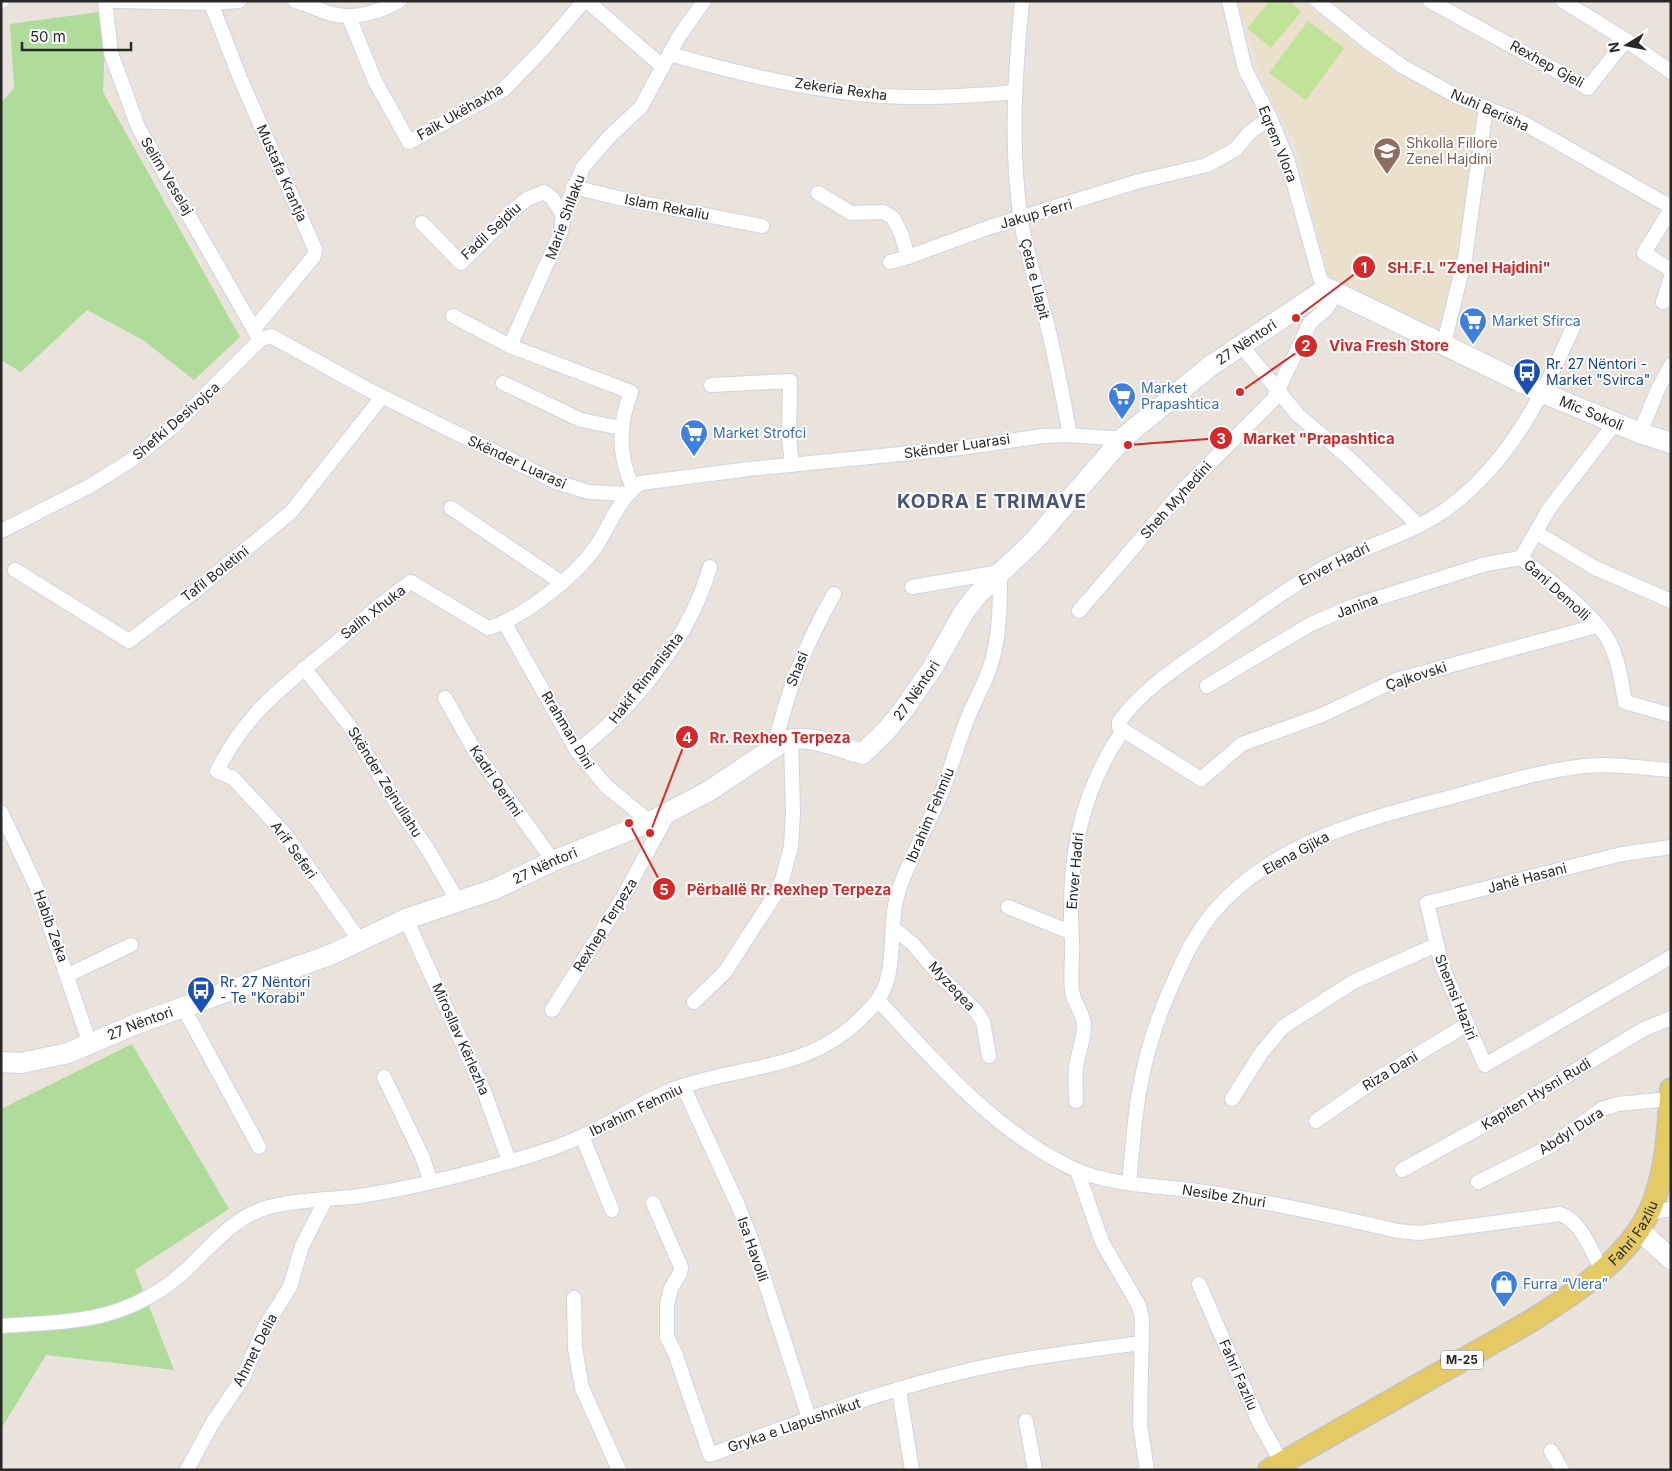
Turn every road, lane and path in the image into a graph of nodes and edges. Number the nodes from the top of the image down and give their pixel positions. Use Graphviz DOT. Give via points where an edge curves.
graph roads {
  1 [pos="105,1"];
  2 [pos="115,1"];
  3 [pos="239,1"];
  4 [pos="295,1"];
  5 [pos="398,1"];
  6 [pos="585,1"];
  7 [pos="704,1"];
  8 [pos="1022,1"];
  9 [pos="1229,1"];
  10 [pos="1317,1"];
  11 [pos="1430,1"];
  12 [pos="1563,1"];
  13 [pos="211,3"];
  14 [pos="349,17"];
  15 [pos="1626,40"];
  16 [pos="670,54"];
  17 [pos="663,67"];
  18 [pos="1671,72"];
  19 [pos="1015,92"];
  20 [pos="1486,106"];
  21 [pos="1270,118"];
  22 [pos="573,186"];
  23 [pos="818,193"];
  24 [pos="1671,208"];
  25 [pos="563,215"];
  26 [pos="1021,218"];
  27 [pos="422,223"];
  28 [pos="762,226"];
  29 [pos="908,257"];
  30 [pos="890,262"];
  31 [pos="1671,270"];
  32 [pos="1671,276"];
  33 [pos="1332,290"];
  34 [pos="1663,302"];
  35 [pos="453,316"];
  36 [pos="1575,323"];
  37 [pos="257,334"];
  38 [pos="1444,344"];
  39 [pos="1241,345"];
  40 [pos="510,346"];
  41 [pos="1671,364"];
  42 [pos="503,384"];
  43 [pos="710,386"];
  44 [pos="1278,390"];
  45 [pos="1543,392"];
  46 [pos="382,397"];
  47 [pos="1615,423"];
  48 [pos="621,428"];
  49 [pos="1640,434"];
  50 [pos="1070,435"];
  51 [pos="1122,439"];
  52 [pos="1671,443"];
  53 [pos="792,465"];
  54 [pos="630,491"];
  55 [pos="451,508"];
  56 [pos="1418,525"];
  57 [pos="1,531"];
  58 [pos="1537,533"];
  59 [pos="1521,558"];
  60 [pos="710,567"];
  61 [pos="14,570"];
  62 [pos="1000,572"];
  63 [pos="562,583"];
  64 [pos="912,587"];
  65 [pos="834,594"];
  66 [pos="1671,601"];
  67 [pos="1079,611"];
  68 [pos="504,622"];
  69 [pos="1597,626"];
  70 [pos="304,668"];
  71 [pos="1207,686"];
  72 [pos="445,698"];
  73 [pos="1671,715"];
  74 [pos="1123,730"];
  75 [pos="782,743"];
  76 [pos="577,751"];
  77 [pos="216,770"];
  78 [pos="1671,770"];
  79 [pos="1,812"];
  80 [pos="669,812"];
  81 [pos="650,822"];
  82 [pos="1671,847"];
  83 [pos="553,861"];
  84 [pos="458,901"];
  85 [pos="1008,907"];
  86 [pos="406,918"];
  87 [pos="893,928"];
  88 [pos="1070,932"];
  89 [pos="360,941"];
  90 [pos="131,945"];
  91 [pos="1436,945"];
  92 [pos="1671,957"];
  93 [pos="68,975"];
  94 [pos="878,1000"];
  95 [pos="694,1002"];
  96 [pos="183,1007"];
  97 [pos="552,1010"];
  98 [pos="1671,1018"];
  99 [pos="1466,1025"];
  100 [pos="90,1044"];
  101 [pos="989,1056"];
  102 [pos="1,1062"];
  103 [pos="384,1077"];
  104 [pos="682,1086"];
  105 [pos="1671,1089"];
  106 [pos="1232,1099"];
  107 [pos="1670,1099"];
  108 [pos="1076,1101"];
  109 [pos="1316,1120"];
  110 [pos="582,1136"];
  111 [pos="259,1147"];
  112 [pos="509,1161"];
  113 [pos="1077,1170"];
  114 [pos="1402,1170"];
  115 [pos="431,1182"];
  116 [pos="1478,1182"];
  117 [pos="1129,1183"];
  118 [pos="326,1199"];
  119 [pos="653,1203"];
  120 [pos="1671,1209"];
  121 [pos="612,1210"];
  122 [pos="1644,1221"];
  123 [pos="1671,1260"];
  124 [pos="1602,1270"];
  125 [pos="1199,1284"];
  126 [pos="574,1298"];
  127 [pos="1,1326"];
  128 [pos="1142,1343"];
  129 [pos="899,1390"];
  130 [pos="809,1418"];
  131 [pos="1026,1421"];
  132 [pos="1551,1451"];
  133 [pos="1276,1466"];
  134 [pos="187,1470"];
  135 [pos="618,1470"];
  136 [pos="912,1470"];
  137 [pos="1035,1470"];
  138 [pos="1147,1470"];
  139 [pos="1562,1470"];
  1 -- 37 [label="street, Selim Veselaj" via="110,53 138,127"];
  2 -- 13 [label="street"];
  3 -- 13 [label="street"];
  4 -- 14 [label="street"];
  5 -- 14 [label="street"];
  6 -- 14 [label="street, Faik Ukëhaxha" via="502,90 409,142 375,81"];
  6 -- 17 [label="street"];
  7 -- 16 [label="street, Marie Shllaku"];
  8 -- 19 [label="street, Çeta e Llapit"];
  9 -- 21 [label="street, Eqrem Vlora" via="1245,69"];
  10 -- 20 [label="street, Nuhi Berisha" via="1402,66 1458,97"];
  11 -- 15 [label="street, Rexhep Gjeli" via="1588,88"];
  12 -- 15 [label="street"];
  13 -- 37 [label="street, Mustafa Krantja" via="315,249 314,256"];
  15 -- 18 [label="street"];
  16 -- 17 [label="street, Marie Shllaku"];
  16 -- 19 [label="street, Zekeria Rexha" via="803,86 847,92 915,97"];
  17 -- 22 [label="street, Marie Shllaku" via="642,107 594,154"];
  19 -- 26 [label="street, Çeta e Llapit" via="1014,148"];
  20 -- 24 [label="street, Nuhi Berisha" via="1522,122"];
  20 -- 38 [label="street" via="1465,258"];
  21 -- 26 [label="street, Jakup Ferri" via="1250,132 1236,149 1207,165 1136,182"];
  21 -- 33 [label="street, Eqrem Vlora" via="1288,159 1320,278"];
  22 -- 25 [label="street, Marie Shllaku"];
  22 -- 28 [label="street, Islam Rekaliu"];
  23 -- 29 [label="street" via="851,213 884,212 893,218"];
  24 -- 31 [label="street, Nuhi Berisha" via="1644,253"];
  25 -- 27 [label="street, Fadil Sejdiu" via="544,192 527,199 462,263"];
  25 -- 40 [label="street, Marie Shllaku" via="561,232"];
  26 -- 29 [label="street, Jakup Ferri"];
  26 -- 50 [label="street, Çeta e Llapit"];
  29 -- 30 [label="street, Jakup Ferri"];
  32 -- 34 [label="street"];
  33 -- 38 [label="street, Mic Sokoli"];
  33 -- 39 [label="street, 27 Nëntori"];
  33 -- 44 [label="street, Sheh Myhedini" via="1326,310 1310,323"];
  35 -- 40 [label="street"];
  36 -- 45 [label="street, Mic Sokoli"];
  37 -- 46 [label="street, Skënder Luarasi" via="279,339"];
  37 -- 57 [label="street, Shefki Desivojca" via="174,426 130,461 88,487"];
  38 -- 45 [label="street, Mic Sokoli"];
  39 -- 44 [label="street"];
  39 -- 51 [label="street, 27 Nëntori" via="1192,380"];
  40 -- 48 [label="street" via="631,392"];
  41 -- 49 [label="street, Mic Sokoli"];
  42 -- 48 [label="street" via="581,420"];
  43 -- 53 [label="street" via="790,381"];
  44 -- 56 [label="street" via="1298,414"];
  44 -- 67 [label="street, Sheh Myhedini" via="1267,407 1182,491"];
  45 -- 47 [label="street, Mic Sokoli"];
  45 -- 56 [label="street, Enver Hadri" via="1489,471 1451,506"];
  46 -- 54 [label="street, Skënder Luarasi" via="520,466 575,489 606,494"];
  46 -- 61 [label="street, Tafil Boletini" via="291,512 129,641"];
  47 -- 49 [label="street, Mic Sokoli"];
  47 -- 58 [label="street, Gani Demolli" via="1549,509"];
  48 -- 54 [label="street" via="620,448"];
  49 -- 52 [label="street, Mic Sokoli"];
  50 -- 51 [label="street, Skënder Luarasi"];
  50 -- 53 [label="street, Skënder Luarasi" via="1015,438 961,448"];
  51 -- 62 [label="street, 27 Nëntori" via="1034,542"];
  53 -- 54 [label="street, Skënder Luarasi" via="651,480"];
  54 -- 63 [label="street, Salih Xhuka" via="596,547"];
  55 -- 63 [label="street"];
  56 -- 74 [label="street, Enver Hadri" via="1339,560 1291,586 1151,689 1119,722"];
  58 -- 59 [label="street, Gani Demolli"];
  58 -- 66 [label="street" via="1595,568"];
  59 -- 69 [label="street, Gani Demolli"];
  59 -- 71 [label="street, Janina" via="1486,564 1353,606 1311,624"];
  60 -- 76 [label="street, Hakif Rimanishta" via="693,615 668,654 614,720"];
  62 -- 64 [label="street"];
  62 -- 75 [label="street, 27 Nëntori" via="964,612 933,667 904,709 862,754 808,739"];
  62 -- 87 [label="street, Ibrahim Fehmiu" via="997,642 990,667 970,712 942,792 898,890"];
  63 -- 68 [label="street, Salih Xhuka"];
  65 -- 75 [label="street, Shasi" via="796,668 784,703"];
  68 -- 70 [label="street, Salih Xhuka" via="488,628 411,582"];
  68 -- 76 [label="street, Rrahman Dini"];
  69 -- 73 [label="street, Gani Demolli" via="1612,649 1625,702"];
  69 -- 74 [label="street, Çajkovski" via="1409,676 1322,715 1242,744 1201,780"];
  70 -- 77 [label="street, Salih Xhuka" via="247,721"];
  70 -- 84 [label="street, Skënder Zejnullahu" via="349,725"];
  72 -- 83 [label="street, Kadri Qerimi" via="476,753"];
  74 -- 88 [label="street, Enver Hadri" via="1106,754 1084,807 1077,834"];
  75 -- 80 [label="street, 27 Nëntori" via="709,791"];
  75 -- 95 [label="street, Shasi" via="793,810 791,847 780,888 725,972"];
  76 -- 81 [label="street, Rrahman Dini" via="600,779"];
  77 -- 89 [label="street, Arif Seferi" via="233,778 285,834"];
  78 -- 117 [label="street, Elena Gjika" via="1586,766 1438,800 1306,844 1253,877 1229,896 1199,930 1170,990 1141,1081"];
  79 -- 93 [label="street, Habib Zeka" via="36,886"];
  80 -- 81 [label="street, 27 Nëntori"];
  80 -- 97 [label="street, Rexhep Terpeza" via="627,890"];
  81 -- 83 [label="street, 27 Nëntori"];
  82 -- 91 [label="street, Jahë Hasani" via="1613,856 1427,903"];
  83 -- 84 [label="street, 27 Nëntori" via="495,889"];
  84 -- 86 [label="street, 27 Nëntori"];
  85 -- 88 [label="street, Enver Hadri"];
  86 -- 89 [label="street, 27 Nëntori"];
  86 -- 112 [label="street, Mirosllav Kërlezha" via="478,1077"];
  87 -- 94 [label="street, Ibrahim Fehmiu" via="890,968"];
  87 -- 101 [label="street, Myzeqea" via="913,944 976,1011 983,1022"];
  88 -- 108 [label="street, Enver Hadri" via="1072,992 1084,1025 1076,1068"];
  89 -- 96 [label="street, 27 Nëntori" via="330,955"];
  90 -- 93 [label="street"];
  91 -- 99 [label="street, Shemsi Haziri"];
  91 -- 106 [label="street, Shemsi Haziri" via="1354,982 1283,1027 1262,1052"];
  92 -- 99 [label="street, Shemsi Haziri" via="1485,1065"];
  93 -- 100 [label="street, Habib Zeka"];
  94 -- 104 [label="street, Ibrahim Fehmiu" via="842,1034 811,1053 767,1067"];
  94 -- 113 [label="street, Nesibe Zhuri" via="982,1107 1030,1144"];
  96 -- 100 [label="street, 27 Nëntori"];
  96 -- 111 [label="street"];
  98 -- 114 [label="street, Kapiten Hysni Rudi" via="1644,1029 1497,1118"];
  99 -- 109 [label="street, Riza Dani"];
  100 -- 102 [label="street, 27 Nëntori" via="45,1060 21,1064"];
  103 -- 115 [label="street"];
  104 -- 110 [label="street, Ibrahim Fehmiu"];
  104 -- 130 [label="street, Isa Havolli" via="752,1241"];
  105 -- 107 [label="main road, Fahri Fazliu / M-25"];
  107 -- 116 [label="street, Abdyl Dura" via="1602,1108 1549,1147"];
  107 -- 122 [label="main road, Fahri Fazliu / M-25" via="1660,1179"];
  110 -- 112 [label="street, Ibrahim Fehmiu"];
  110 -- 121 [label="street, Ibrahim Fehmiu"];
  112 -- 115 [label="street, Ibrahim Fehmiu"];
  113 -- 117 [label="street, Nesibe Zhuri"];
  113 -- 128 [label="street" via="1102,1242 1139,1306"];
  115 -- 118 [label="street, Ibrahim Fehmiu"];
  117 -- 124 [label="street, Nesibe Zhuri" via="1239,1197 1419,1234 1560,1214 1574,1223"];
  118 -- 127 [label="street, Ibrahim Fehmiu" via="266,1207 246,1216 228,1228 171,1283 119,1312 89,1319"];
  118 -- 134 [label="street, Ahmet Delia" via="302,1246 290,1287 264,1328 243,1378 213,1422"];
  119 -- 130 [label="street, Gryka e Llapushnikut" via="681,1267 668,1296 667,1338 710,1455"];
  120 -- 122 [label="street"];
  122 -- 123 [label="street"];
  122 -- 124 [label="main road, Fahri Fazliu / M-25" via="1625,1248"];
  124 -- 133 [label="main road, Fahri Fazliu / M-25" via="1572,1295 1531,1321"];
  125 -- 133 [label="street, Fahri Fazliu"];
  126 -- 135 [label="street" via="575,1348 582,1388"];
  128 -- 129 [label="street, Gryka e Llapushnikut" via="1012,1361"];
  128 -- 138 [label="street" via="1140,1425"];
  129 -- 130 [label="street, Gryka e Llapushnikut"];
  129 -- 136 [label="street"];
  131 -- 137 [label="street"];
  132 -- 139 [label="street"];
}
